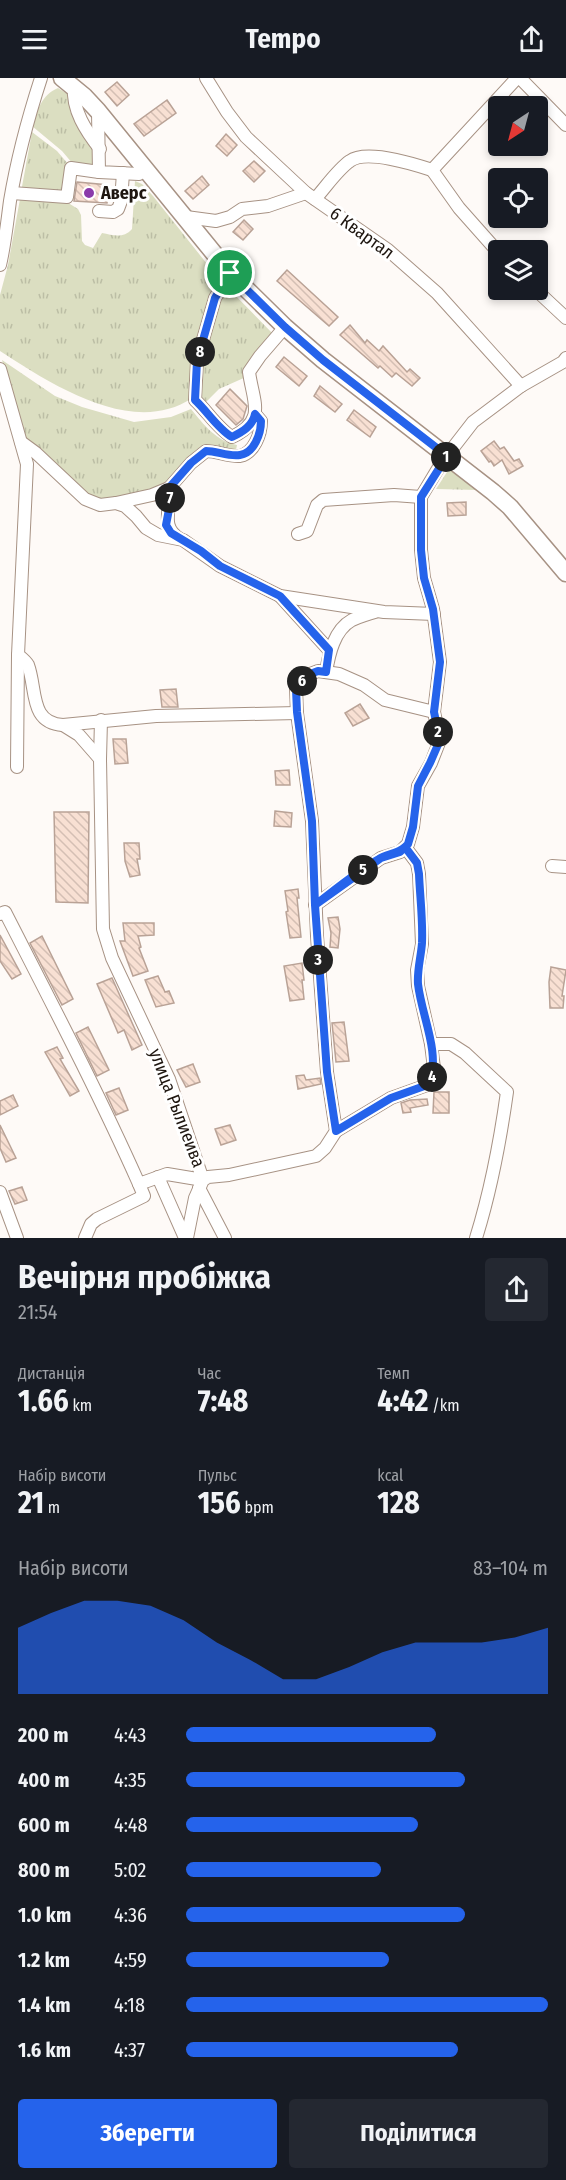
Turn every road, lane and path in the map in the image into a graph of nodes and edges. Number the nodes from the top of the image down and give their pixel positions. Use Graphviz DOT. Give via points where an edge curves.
graph roads {
  1 [pos="40,78"];
  2 [pos="206,78"];
  3 [pos="519,78"];
  4 [pos="68,81"];
  5 [pos="98,111"];
  6 [pos="566,124"];
  7 [pos="100,149"];
  8 [pos="147,169"];
  9 [pos="432,170"];
  10 [pos="99,172"];
  11 [pos="123,173"];
  12 [pos="12,193"];
  13 [pos="310,196"];
  14 [pos="99,211"];
  15 [pos="186,217"];
  16 [pos="3,235"];
  17 [pos="488,241"];
  18 [pos="0,266"];
  19 [pos="230,273"];
  20 [pos="547,300"];
  21 [pos="566,318"];
  22 [pos="285,327"];
  23 [pos="566,358"];
  24 [pos="0,369"];
  25 [pos="521,386"];
  26 [pos="255,414"];
  27 [pos="21,442"];
  28 [pos="447,456"];
  29 [pos="169,488"];
  30 [pos="421,497"];
  31 [pos="116,503"];
  32 [pos="298,534"];
  33 [pos="183,540"];
  34 [pos="566,573"];
  35 [pos="280,596"];
  36 [pos="376,611"];
  37 [pos="434,614"];
  38 [pos="329,650"];
  39 [pos="18,655"];
  40 [pos="326,672"];
  41 [pos="297,712"];
  42 [pos="434,712"];
  43 [pos="101,720"];
  44 [pos="63,725"];
  45 [pos="100,759"];
  46 [pos="17,767"];
  47 [pos="405,847"];
  48 [pos="552,866"];
  49 [pos="566,867"];
  50 [pos="315,905"];
  51 [pos="0,914"];
  52 [pos="431,1044"];
  53 [pos="336,1131"];
  54 [pos="158,1177"];
  55 [pos="139,1184"];
  56 [pos="201,1184"];
  57 [pos="0,1192"];
  58 [pos="17,1238"];
  59 [pos="85,1238"];
  60 [pos="186,1238"];
  61 [pos="225,1238"];
  62 [pos="476,1238"];
  1 -- 12 [label="street"];
  2 -- 13 [label="street, 6 Квартал" via="246,137"];
  3 -- 6 [label="street"];
  3 -- 9 [label="street"];
  4 -- 5 [label="main road"];
  4 -- 7 [label="street" via="82,123"];
  5 -- 7 [label="street"];
  5 -- 8 [label="main road"];
  7 -- 10 [label="street"];
  8 -- 11 [label="street" via="139,174"];
  8 -- 15 [label="main road"];
  9 -- 13 [label="street" via="373,156 351,160"];
  9 -- 17 [label="street"];
  10 -- 11 [label="street"];
  10 -- 12 [label="street" via="71,168 67,197"];
  11 -- 14 [label="street" via="118,210"];
  12 -- 16 [label="street"];
  13 -- 15 [label="street" via="242,209 216,221"];
  13 -- 25 [label="street, 6 Квартал" via="388,250 437,293"];
  15 -- 19 [label="main road"];
  16 -- 18 [label="street"];
  19 -- 22 [label="main road"];
  19 -- 26 [label="street" via="215,298 197,361 195,400 232,437 245,431"];
  20 -- 21 [label="street"];
  22 -- 26 [label="street" via="249,372"];
  22 -- 28 [label="main road"];
  23 -- 25 [label="street"];
  24 -- 27 [label="street"];
  25 -- 28 [label="street" via="473,422"];
  26 -- 29 [label="street" via="261,421 261,430 249,451 240,456 206,451"];
  27 -- 31 [label="street" via="85,499 100,505"];
  27 -- 39 [label="street" via="27,464"];
  28 -- 30 [label="street"];
  28 -- 34 [label="main road" via="510,507"];
  29 -- 31 [label="street"];
  29 -- 33 [label="street" via="166,525"];
  30 -- 32 [label="street" via="323,500 317,505 307,531"];
  30 -- 37 [label="street" via="424,578"];
  31 -- 33 [label="street" via="125,506 146,528"];
  33 -- 35 [label="street" via="220,566"];
  35 -- 36 [label="street"];
  35 -- 38 [label="street"];
  36 -- 37 [label="street"];
  36 -- 38 [label="street" via="350,621"];
  37 -- 42 [label="street" via="440,662"];
  38 -- 40 [label="street"];
  39 -- 44 [label="street" via="27,663 41,716 52,724"];
  39 -- 46 [label="street"];
  40 -- 41 [label="street" via="305,676 296,689"];
  40 -- 42 [label="street" via="364,685 395,704"];
  41 -- 43 [label="street"];
  41 -- 50 [label="street" via="312,821"];
  42 -- 47 [label="street" via="440,740 418,786 413,827"];
  43 -- 44 [label="street"];
  43 -- 45 [label="street, улица Рылиеива"];
  44 -- 45 [label="street" via="79,735"];
  45 -- 56 [label="street, улица Рылиеива" via="102,929 169,1079"];
  47 -- 50 [label="street" via="381,858"];
  47 -- 52 [label="street" via="417,863 419,874 422,944 418,986"];
  48 -- 49 [label="street"];
  50 -- 53 [label="street" via="327,1072"];
  51 -- 55 [label="street" via="5,912 61,1020"];
  52 -- 53 [label="street" via="434,1068 430,1084 391,1098"];
  52 -- 62 [label="street" via="451,1044 507,1092 495,1166"];
  53 -- 56 [label="street" via="316,1156"];
  54 -- 55 [label="street, улица Рылиеива"];
  54 -- 56 [label="street, улица Рылиеива" via="180,1175"];
  54 -- 60 [label="street"];
  55 -- 59 [label="street" via="144,1196 97,1219"];
  56 -- 60 [label="street"];
  56 -- 61 [label="street"];
  57 -- 58 [label="street"];
}
